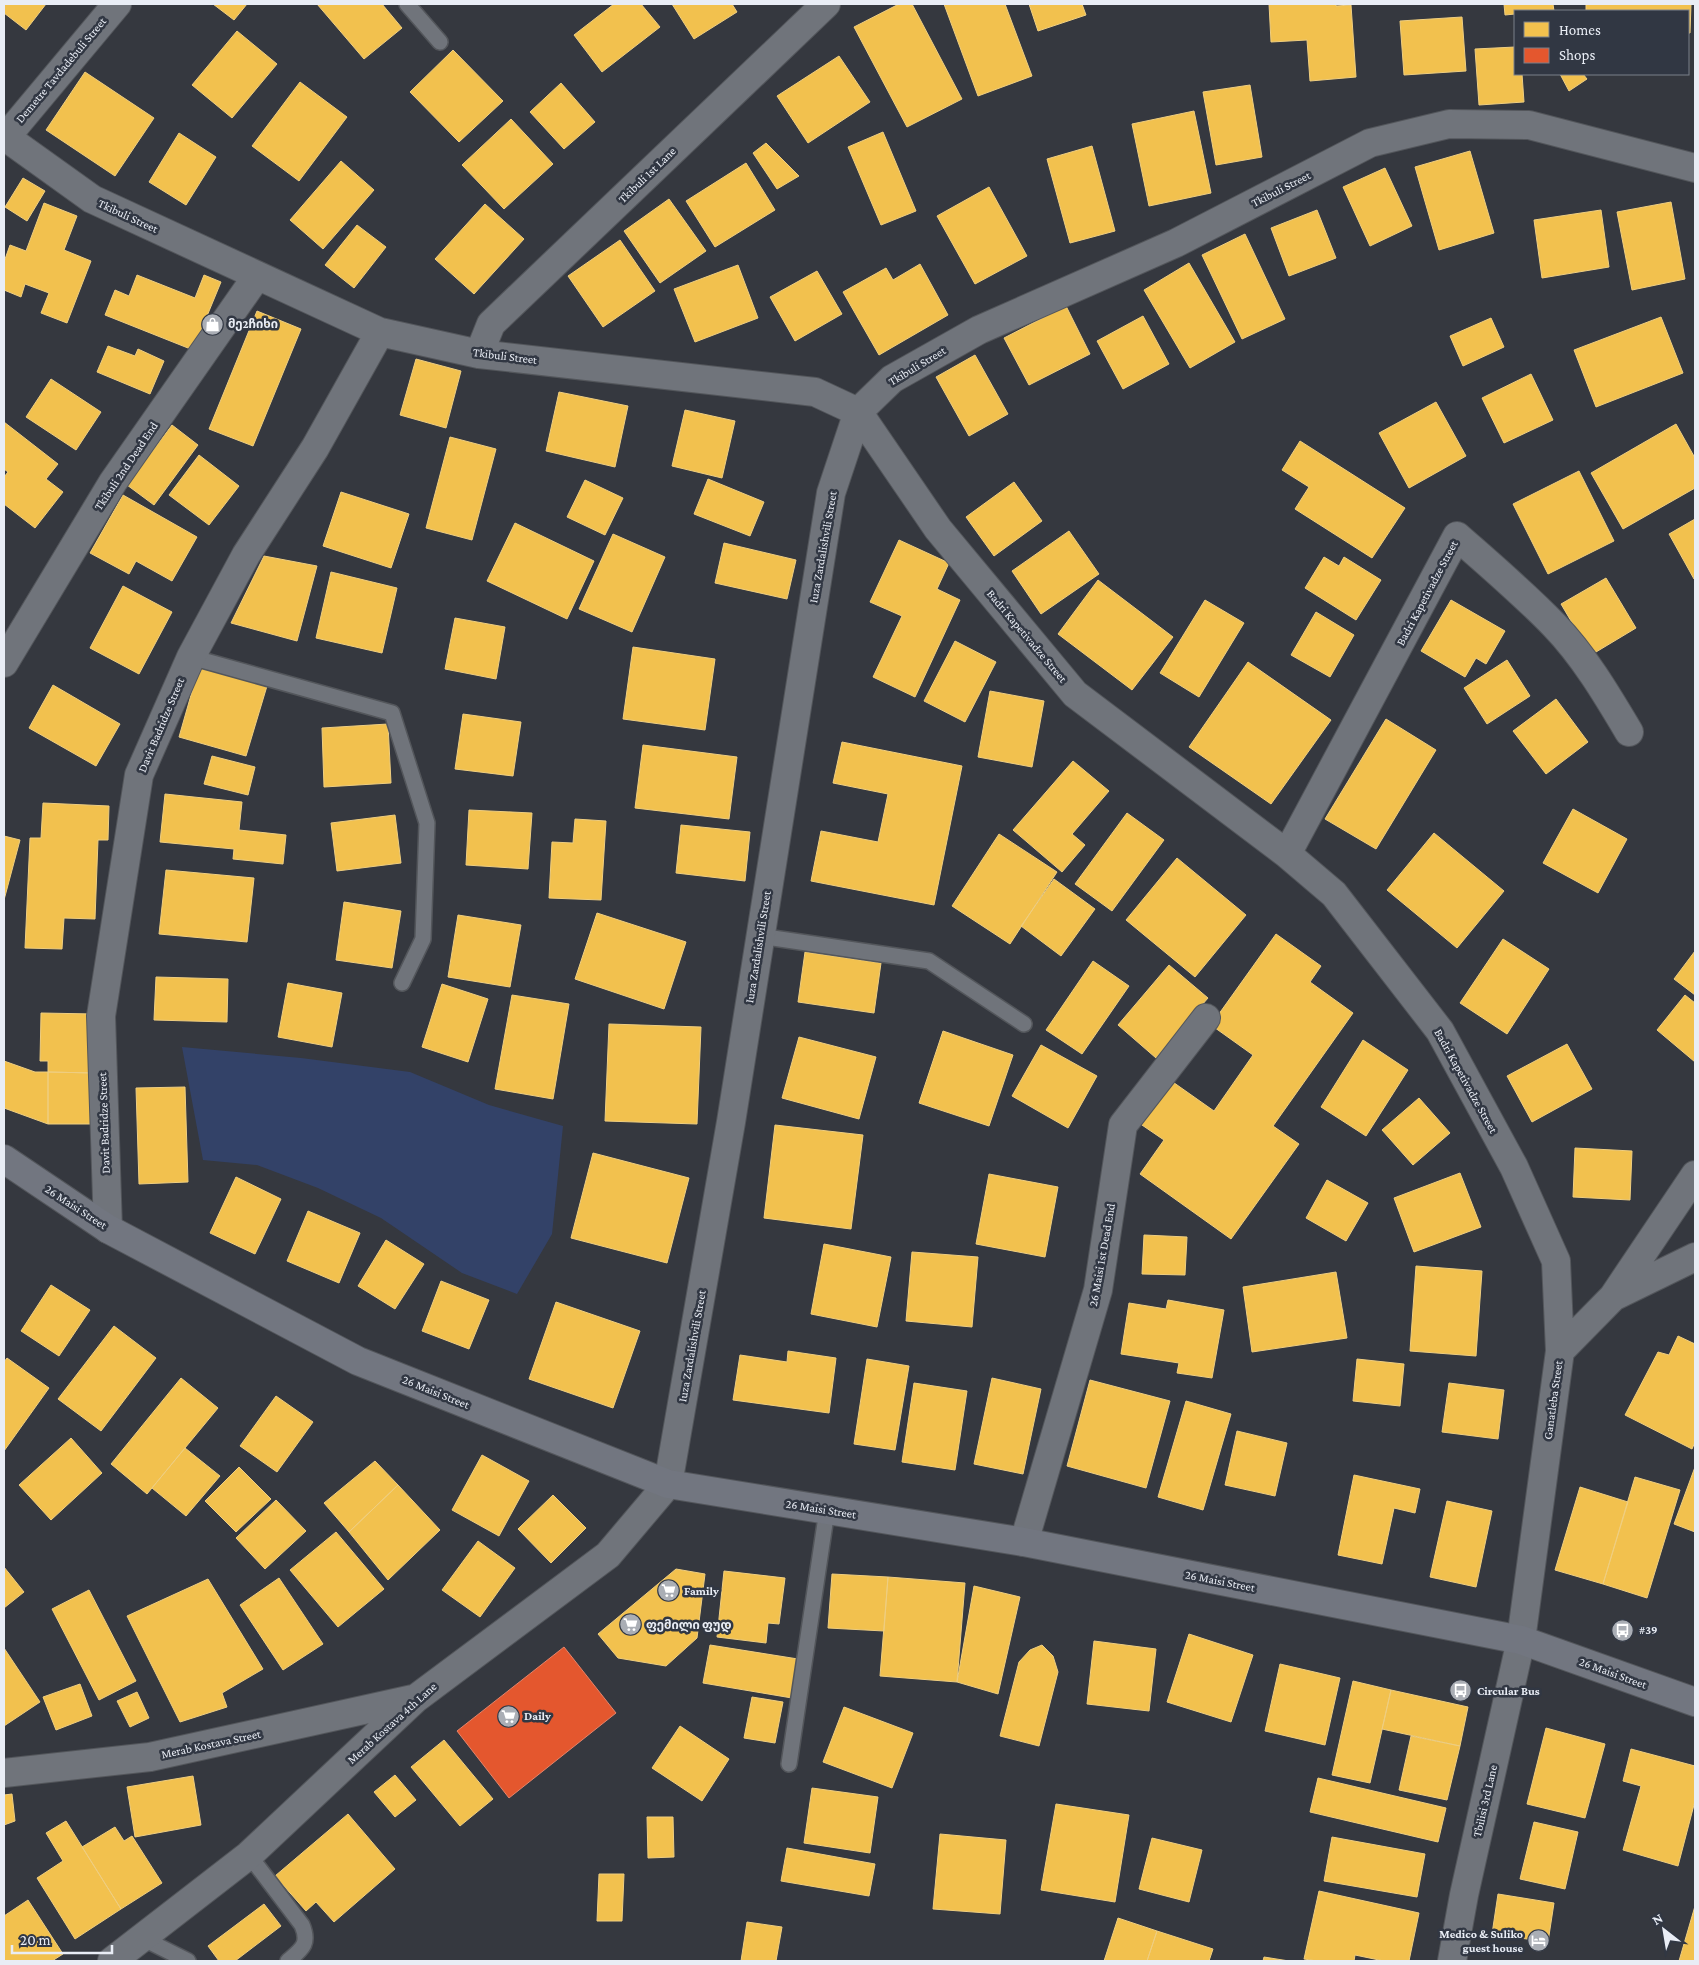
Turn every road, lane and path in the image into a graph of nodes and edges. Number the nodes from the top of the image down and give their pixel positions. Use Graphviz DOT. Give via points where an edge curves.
graph roads {
  1 [pos="117,4"];
  2 [pos="407,4"];
  3 [pos="826,4"];
  4 [pos="440,42"];
  5 [pos="5,137"];
  6 [pos="1695,168"];
  7 [pos="257,276"];
  8 [pos="380,332"];
  9 [pos="479,354"];
  10 [pos="858,412"];
  11 [pos="191,657"];
  12 [pos="4,663"];
  13 [pos="1629,732"];
  14 [pos="1287,854"];
  15 [pos="760,936"];
  16 [pos="402,983"];
  17 [pos="1206,1018"];
  18 [pos="1024,1024"];
  19 [pos="4,1159"];
  20 [pos="1695,1175"];
  21 [pos="108,1228"];
  22 [pos="1695,1257"];
  23 [pos="1613,1297"];
  24 [pos="1560,1351"];
  25 [pos="668,1484"];
  26 [pos="827,1510"];
  27 [pos="1024,1542"];
  28 [pos="1521,1640"];
  29 [pos="415,1699"];
  30 [pos="1695,1702"];
  31 [pos="789,1764"];
  32 [pos="4,1773"];
  33 [pos="248,1855"];
  34 [pos="142,1938"];
  35 [pos="112,1961"];
  36 [pos="188,1961"];
  37 [pos="288,1961"];
  38 [pos="1452,1961"];
  1 -- 5 [label="street, Demetre Tavdadebuli Street"];
  2 -- 4 [label="lane"];
  3 -- 9 [label="street, Tkibuli 1st Lane" via="491,324"];
  5 -- 7 [label="street, Tkibuli Street" via="92,198"];
  6 -- 10 [label="street, Tkibuli Street" via="1529,125 1449,124 1370,143 1176,243 979,330 892,379"];
  7 -- 8 [label="street, Tkibuli Street"];
  7 -- 12 [label="street, Tkibuli 2nd Dead End" via="113,482"];
  8 -- 9 [label="street, Tkibuli Street"];
  8 -- 11 [label="street, Davit Badridze Street" via="314,448 246,555"];
  9 -- 10 [label="street, Tkibuli Street" via="815,392"];
  10 -- 14 [label="street, Badri Kapetivadze Street" via="938,529 1075,694"];
  10 -- 15 [label="street, Iuza Zardalishvili Street" via="831,494"];
  11 -- 16 [label="lane" via="392,713 427,823 423,939"];
  11 -- 21 [label="street, Davit Badridze Street" via="139,775 101,1016"];
  13 -- 14 [label="street, Badri Kapetivadze Street" via="1600,683 1555,626 1458,536"];
  14 -- 24 [label="street, Badri Kapetivadze Street" via="1334,894 1440,1031 1514,1167 1556,1260"];
  15 -- 18 [label="lane" via="929,961"];
  15 -- 25 [label="street, Iuza Zardalishvili Street"];
  17 -- 27 [label="street, 26 Maisi 1st Dead End" via="1124,1124 1098,1290"];
  19 -- 21 [label="main road, 26 Maisi Street"];
  20 -- 23 [label="street, Ganatleba Street"];
  21 -- 25 [label="main road, 26 Maisi Street" via="358,1361"];
  22 -- 23 [label="street"];
  23 -- 24 [label="street, Ganatleba Street"];
  24 -- 28 [label="street, Ganatleba Street"];
  25 -- 26 [label="main road, 26 Maisi Street"];
  25 -- 29 [label="street, Merab Kostava 4th Lane" via="608,1555"];
  26 -- 27 [label="main road, 26 Maisi Street"];
  26 -- 31 [label="lane"];
  27 -- 28 [label="main road, 26 Maisi Street"];
  28 -- 30 [label="main road, 26 Maisi Street"];
  28 -- 38 [label="street, Tbilisi 3rd Lane"];
  29 -- 32 [label="street, Merab Kostava Street" via="150,1757"];
  29 -- 33 [label="street, Merab Kostava 4th Lane"];
  33 -- 34 [label="street, Merab Kostava 4th Lane"];
  33 -- 37 [label="lane" via="302,1925 306,1936 303,1948"];
  34 -- 35 [label="street, Merab Kostava 4th Lane"];
  34 -- 36 [label="lane"];
}
